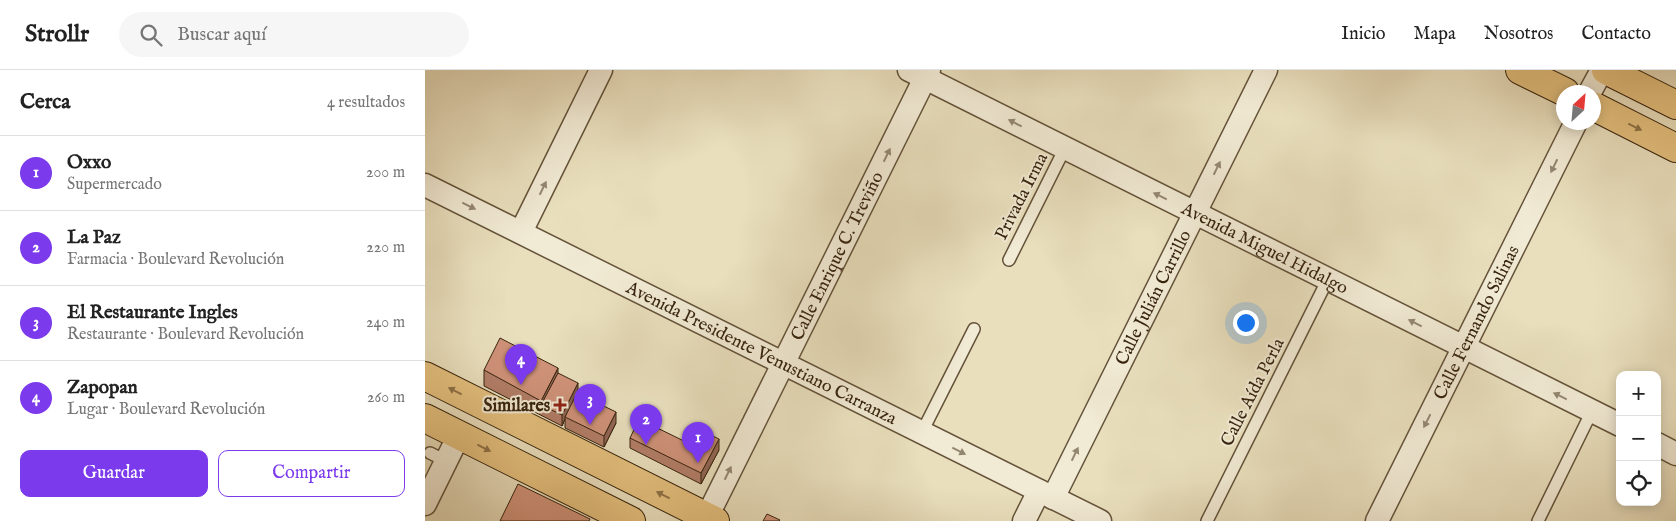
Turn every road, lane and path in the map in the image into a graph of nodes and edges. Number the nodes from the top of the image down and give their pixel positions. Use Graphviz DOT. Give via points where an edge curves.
graph roads {
  1 [pos="601,70"];
  2 [pos="1266,70"];
  3 [pos="1520,70"];
  4 [pos="1602,70"];
  5 [pos="1606,70"];
  6 [pos="921,73"];
  7 [pos="1594,85"];
  8 [pos="1556,88"];
  9 [pos="1676,105"];
  10 [pos="1601,110"];
  11 [pos="1571,130"];
  12 [pos="1065,148"];
  13 [pos="1676,148"];
  14 [pos="425,184"];
  15 [pos="1195,213"];
  16 [pos="521,232"];
  17 [pos="1009,260"];
  18 [pos="1328,280"];
  19 [pos="974,329"];
  20 [pos="1463,348"];
  21 [pos="783,363"];
  22 [pos="425,376"];
  23 [pos="1592,411"];
  24 [pos="425,418"];
  25 [pos="1616,423"];
  26 [pos="922,432"];
  27 [pos="459,435"];
  28 [pos="1661,446"];
  29 [pos="1676,454"];
  30 [pos="1046,495"];
  31 [pos="425,504"];
  32 [pos="709,520"];
  33 [pos="631,521"];
  34 [pos="1024,521"];
  35 [pos="1100,521"];
  36 [pos="1207,521"];
  37 [pos="1377,521"];
  38 [pos="1538,521"];
  16 -- 1 [label="street, one-way"];
  15 -- 2 [label="street, Calle Julián Carrillo, one-way"];
  3 -- 8 [label="main road"];
  4 -- 7 [label="street"];
  5 -- 9 [label="main road"];
  12 -- 6 [label="street, Avenida Miguel Hidalgo, one-way"];
  21 -- 6 [label="street, Calle Enrique C. Treviño, one-way"];
  10 -- 13 [label="main road, one-way"];
  11 -- 20 [label="street, Calle Fernando Salinas, one-way"];
  15 -- 12 [label="street, Avenida Miguel Hidalgo, one-way"];
  12 -- 17 [label="lane, Privada Irma"];
  14 -- 16 [label="street, Avenida Presidente Venustiano Carranza, one-way"];
  15 -- 18 [label="street, Avenida Miguel Hidalgo"];
  30 -- 15 [label="street, Calle Julián Carrillo, one-way"];
  16 -- 21 [label="street, Avenida Presidente Venustiano Carranza"];
  20 -- 18 [label="street, Avenida Miguel Hidalgo, one-way"];
  18 -- 36 [label="lane, Calle Aída Perla"];
  19 -- 26 [label="lane"];
  23 -- 20 [label="street, Avenida Miguel Hidalgo, one-way"];
  20 -- 37 [label="street, Calle Fernando Salinas, one-way"];
  21 -- 26 [label="street, Avenida Presidente Venustiano Carranza"];
  32 -- 21 [label="street, Calle Enrique C. Treviño, one-way"];
  32 -- 22 [label="main road, one-way"];
  23 -- 25 [label="street, Avenida Miguel Hidalgo"];
  23 -- 38 [label="lane"];
  24 -- 27 [label="main road"];
  26 -- 30 [label="street, Avenida Presidente Venustiano Carranza, one-way"];
  27 -- 31 [label="street" via="438,457"];
  27 -- 33 [label="main road, one-way"];
  28 -- 29 [label="street"];
  30 -- 34 [label="street, Calle Julián Carrillo"];
  30 -- 35 [label="street, Avenida Presidente Venustiano Carranza"];
}
